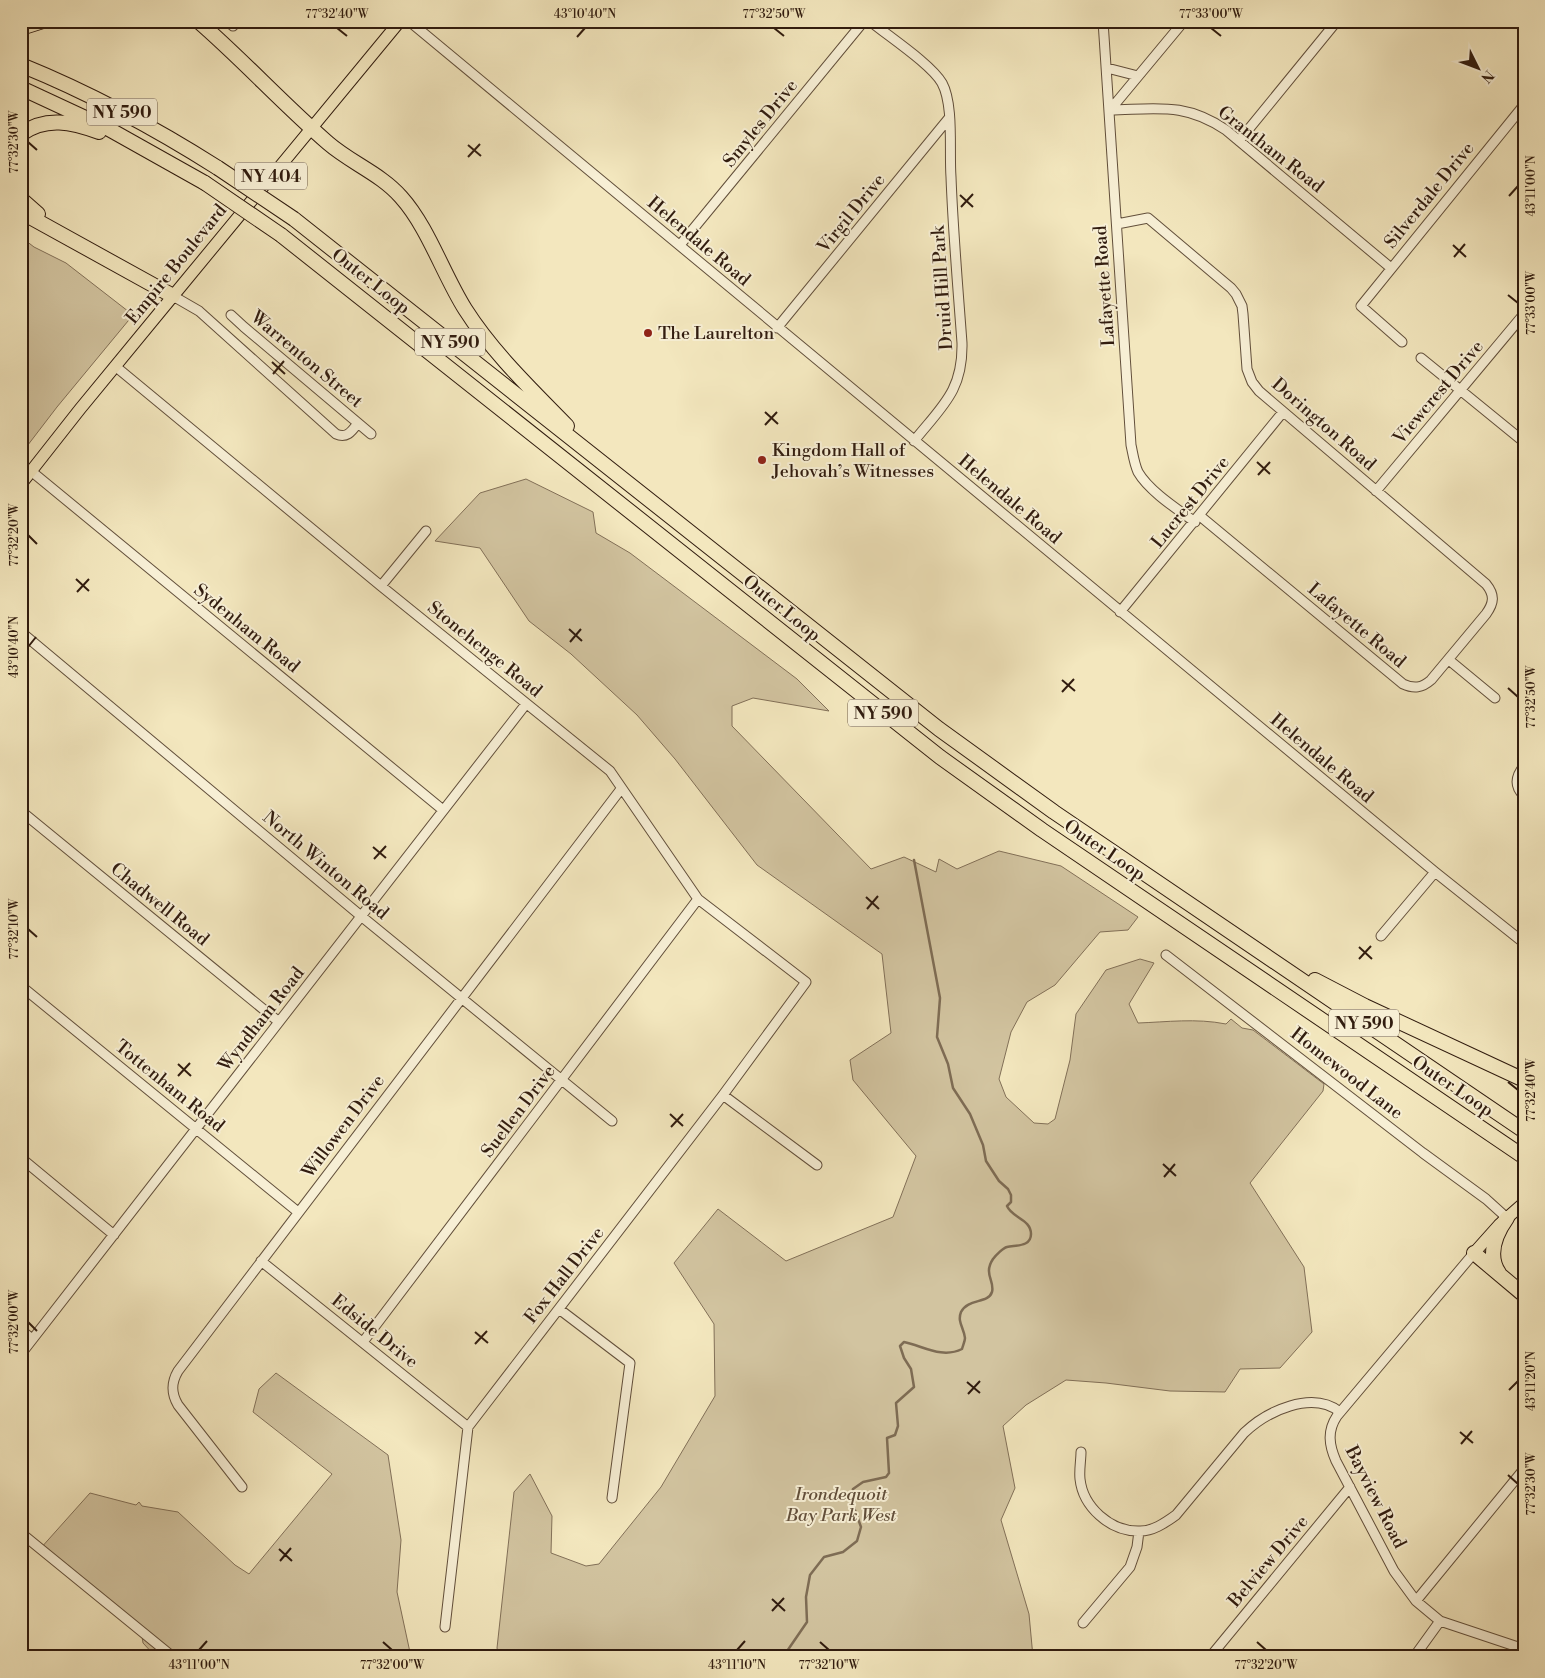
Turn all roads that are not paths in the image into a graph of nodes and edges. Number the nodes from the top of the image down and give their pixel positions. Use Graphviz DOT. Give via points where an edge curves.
graph roads {
  1 [pos="43,21"];
  2 [pos="198,21"];
  3 [pos="228,21"];
  4 [pos="237,21"];
  5 [pos="400,21"];
  6 [pos="409,21"];
  7 [pos="864,21"];
  8 [pos="870,21"];
  9 [pos="1104,21"];
  10 [pos="1184,21"];
  11 [pos="1337,21"];
  12 [pos="21,28"];
  13 [pos="21,65"];
  14 [pos="1107,68"];
  15 [pos="1138,76"];
  16 [pos="21,88"];
  17 [pos="1524,105"];
  18 [pos="1110,110"];
  19 [pos="949,118"];
  20 [pos="310,128"];
  21 [pos="21,134"];
  22 [pos="1239,141"];
  23 [pos="205,183"];
  24 [pos="21,199"];
  25 [pos="21,212"];
  26 [pos="1117,224"];
  27 [pos="70,239"];
  28 [pos="680,245"];
  29 [pos="1391,268"];
  30 [pos="173,296"];
  31 [pos="1524,314"];
  32 [pos="777,328"];
  33 [pos="224,332"];
  34 [pos="1402,342"];
  35 [pos="1421,358"];
  36 [pos="115,366"];
  37 [pos="1461,390"];
  38 [pos="1283,412"];
  39 [pos="358,423"];
  40 [pos="371,434"];
  41 [pos="914,441"];
  42 [pos="1524,442"];
  43 [pos="606,466"];
  44 [pos="31,472"];
  45 [pos="21,484"];
  46 [pos="1376,492"];
  47 [pos="1197,519"];
  48 [pos="426,531"];
  49 [pos="381,586"];
  50 [pos="1120,612"];
  51 [pos="21,632"];
  52 [pos="1449,660"];
  53 [pos="1495,698"];
  54 [pos="526,704"];
  55 [pos="1524,766"];
  56 [pos="621,789"];
  57 [pos="1524,796"];
  58 [pos="443,810"];
  59 [pos="21,811"];
  60 [pos="1435,872"];
  61 [pos="698,899"];
  62 [pos="1204,914"];
  63 [pos="361,916"];
  64 [pos="1381,936"];
  65 [pos="1524,943"];
  66 [pos="1166,955"];
  67 [pos="806,982"];
  68 [pos="21,986"];
  69 [pos="462,998"];
  70 [pos="279,1022"];
  71 [pos="562,1080"];
  72 [pos="1524,1080"];
  73 [pos="723,1094"];
  74 [pos="612,1121"];
  75 [pos="196,1129"];
  76 [pos="1524,1131"];
  77 [pos="1524,1157"];
  78 [pos="21,1158"];
  79 [pos="817,1166"];
  80 [pos="1524,1203"];
  81 [pos="298,1212"];
  82 [pos="1507,1218"];
  83 [pos="114,1235"];
  84 [pos="1474,1253"];
  85 [pos="261,1261"];
  86 [pos="1503,1277"];
  87 [pos="1524,1295"];
  88 [pos="559,1309"];
  89 [pos="21,1330"];
  90 [pos="32,1339"];
  91 [pos="363,1342"];
  92 [pos="21,1354"];
  93 [pos="1340,1412"];
  94 [pos="468,1427"];
  95 [pos="1081,1452"];
  96 [pos="1524,1469"];
  97 [pos="242,1487"];
  98 [pos="1350,1487"];
  99 [pos="612,1498"];
  100 [pos="1139,1532"];
  101 [pos="21,1533"];
  102 [pos="1416,1601"];
  103 [pos="1440,1621"];
  104 [pos="1083,1623"];
  105 [pos="445,1627"];
  106 [pos="1524,1649"];
  107 [pos="173,1657"];
  108 [pos="1210,1657"];
  109 [pos="1414,1657"];
  1 -- 12 [label="highway"];
  2 -- 20 [label="highway"];
  3 -- 4 [label="street" via="233,26"];
  5 -- 20 [label="main road, Empire Boulevard"];
  6 -- 28 [label="street, Helendale Road"];
  7 -- 28 [label="street, Smyles Drive"];
  8 -- 19 [label="street, Druid Hill Park" via="937,75 946,96"];
  9 -- 14 [label="street, Lafayette Road"];
  10 -- 15 [label="street"];
  11 -- 22 [label="street"];
  13 -- 43 [label="highway, Outer Loop / NY 590, bridge" via="115,108 171,139 294,219"];
  14 -- 15 [label="street"];
  14 -- 18 [label="street, Lafayette Road"];
  15 -- 18 [label="street"];
  16 -- 23 [label="highway, Outer Loop / NY 590" via="107,128"];
  17 -- 29 [label="street, Silverdale Drive"];
  18 -- 22 [label="street, Grantham Road" via="1168,108 1190,112 1216,124"];
  18 -- 26 [label="street, Lafayette Road"];
  19 -- 32 [label="street, Virgil Drive"];
  19 -- 41 [label="street, Druid Hill Park" via="962,366 954,390"];
  20 -- 30 [label="main road, Empire Boulevard / NY 404"];
  20 -- 43 [label="highway" via="401,197 482,333"];
  21 -- 23 [label="highway" via="50,122 74,124 118,140"];
  22 -- 29 [label="street, Grantham Road"];
  23 -- 77 [label="highway, Outer Loop / NY 590, bridge" via="281,235 946,762"];
  24 -- 27 [label="highway"];
  25 -- 27 [label="highway"];
  26 -- 38 [label="street, Dorington Road" via="1148,218 1231,288 1242,306 1249,376 1259,391"];
  26 -- 47 [label="street, Lafayette Road" via="1134,460 1146,482"];
  27 -- 30 [label="highway"];
  28 -- 32 [label="street, Helendale Road"];
  29 -- 34 [label="street, Silverdale Drive" via="1361,306"];
  30 -- 33 [label="street, Warrenton Street" via="195,308"];
  30 -- 36 [label="main road, Empire Boulevard / NY 404"];
  31 -- 37 [label="street, Viewcrest Drive"];
  32 -- 41 [label="street, Helendale Road"];
  33 -- 39 [label="street, Warrenton Street" via="336,434 347,435"];
  33 -- 39 [label="street, Warrenton Street" via="233,318"];
  35 -- 37 [label="street"];
  36 -- 44 [label="main road, Empire Boulevard / NY 404"];
  36 -- 49 [label="street, Stonehenge Road"];
  37 -- 42 [label="street"];
  37 -- 46 [label="street, Viewcrest Drive"];
  38 -- 46 [label="street, Dorington Road"];
  38 -- 47 [label="street, Lucrest Drive"];
  39 -- 40 [label="street, Warrenton Street"];
  41 -- 50 [label="street, Helendale Road"];
  43 -- 62 [label="highway, Outer Loop / NY 590" via="939,729"];
  44 -- 45 [label="main road, Empire Boulevard / NY 404"];
  44 -- 58 [label="street, Sydenham Road"];
  46 -- 52 [label="street, Dorington Road" via="1490,589 1493,599 1490,610"];
  47 -- 50 [label="street, Lucrest Drive"];
  47 -- 52 [label="street, Lafayette Road" via="1403,684 1414,688 1426,685"];
  48 -- 49 [label="street"];
  49 -- 54 [label="street, Stonehenge Road"];
  50 -- 60 [label="street, Helendale Road"];
  51 -- 63 [label="street, North Winton Road"];
  52 -- 53 [label="street"];
  54 -- 56 [label="street, Stonehenge Road" via="610,771"];
  54 -- 58 [label="street, Wyndham Road"];
  55 -- 57 [label="street" via="1516,782"];
  56 -- 61 [label="street, Stonehenge Road"];
  56 -- 69 [label="street, Willowen Drive"];
  58 -- 63 [label="street, Wyndham Road"];
  59 -- 70 [label="street, Chadwell Road"];
  60 -- 64 [label="street"];
  60 -- 65 [label="street, Helendale Road"];
  61 -- 67 [label="street, Stonehenge Road"];
  61 -- 71 [label="street, Suellen Drive"];
  62 -- 72 [label="highway" via="1349,999"];
  62 -- 76 [label="highway, Outer Loop / NY 590"];
  63 -- 69 [label="street, North Winton Road"];
  63 -- 70 [label="street, Wyndham Road"];
  66 -- 82 [label="street, Homewood Lane"];
  67 -- 73 [label="street, Fox Hall Drive"];
  68 -- 75 [label="street, Tottenham Road"];
  69 -- 71 [label="street, North Winton Road"];
  69 -- 81 [label="street, Willowen Drive"];
  70 -- 75 [label="street, Wyndham Road"];
  71 -- 74 [label="street, North Winton Road"];
  71 -- 91 [label="street, Suellen Drive"];
  73 -- 79 [label="street"];
  73 -- 88 [label="street, Fox Hall Drive"];
  75 -- 81 [label="street, Tottenham Road"];
  75 -- 83 [label="street, Wyndham Road"];
  78 -- 83 [label="street"];
  80 -- 82 [label="main road, Bayview Road"];
  81 -- 85 [label="street, Willowen Drive"];
  82 -- 84 [label="main road, Bayview Road"];
  82 -- 86 [label="highway" via="1493,1250 1495,1265"];
  83 -- 90 [label="street, Wyndham Road"];
  84 -- 86 [label="highway"];
  84 -- 93 [label="street, Bayview Road"];
  85 -- 91 [label="street, Edside Drive"];
  85 -- 97 [label="street, Willowen Drive" via="178,1371 172,1385 178,1405"];
  86 -- 87 [label="highway"];
  88 -- 94 [label="street, Fox Hall Drive"];
  88 -- 99 [label="street" via="630,1363"];
  89 -- 90 [label="street"];
  90 -- 92 [label="street, Wyndham Road"];
  91 -- 94 [label="street, Edside Drive"];
  93 -- 98 [label="street, Bayview Road" via="1331,1426 1329,1442"];
  93 -- 100 [label="street" via="1321,1402 1269,1414 1244,1433 1176,1515 1165,1523"];
  94 -- 105 [label="street"];
  95 -- 100 [label="street" via="1080,1479 1092,1508 1110,1524"];
  96 -- 102 [label="street"];
  98 -- 102 [label="street, Bayview Road" via="1394,1571"];
  98 -- 108 [label="street, Belview Drive"];
  100 -- 104 [label="street" via="1130,1567"];
  101 -- 107 [label="street"];
  102 -- 103 [label="street, Bayview Road"];
  103 -- 106 [label="street, Bayview Road"];
  103 -- 109 [label="street"];
}
